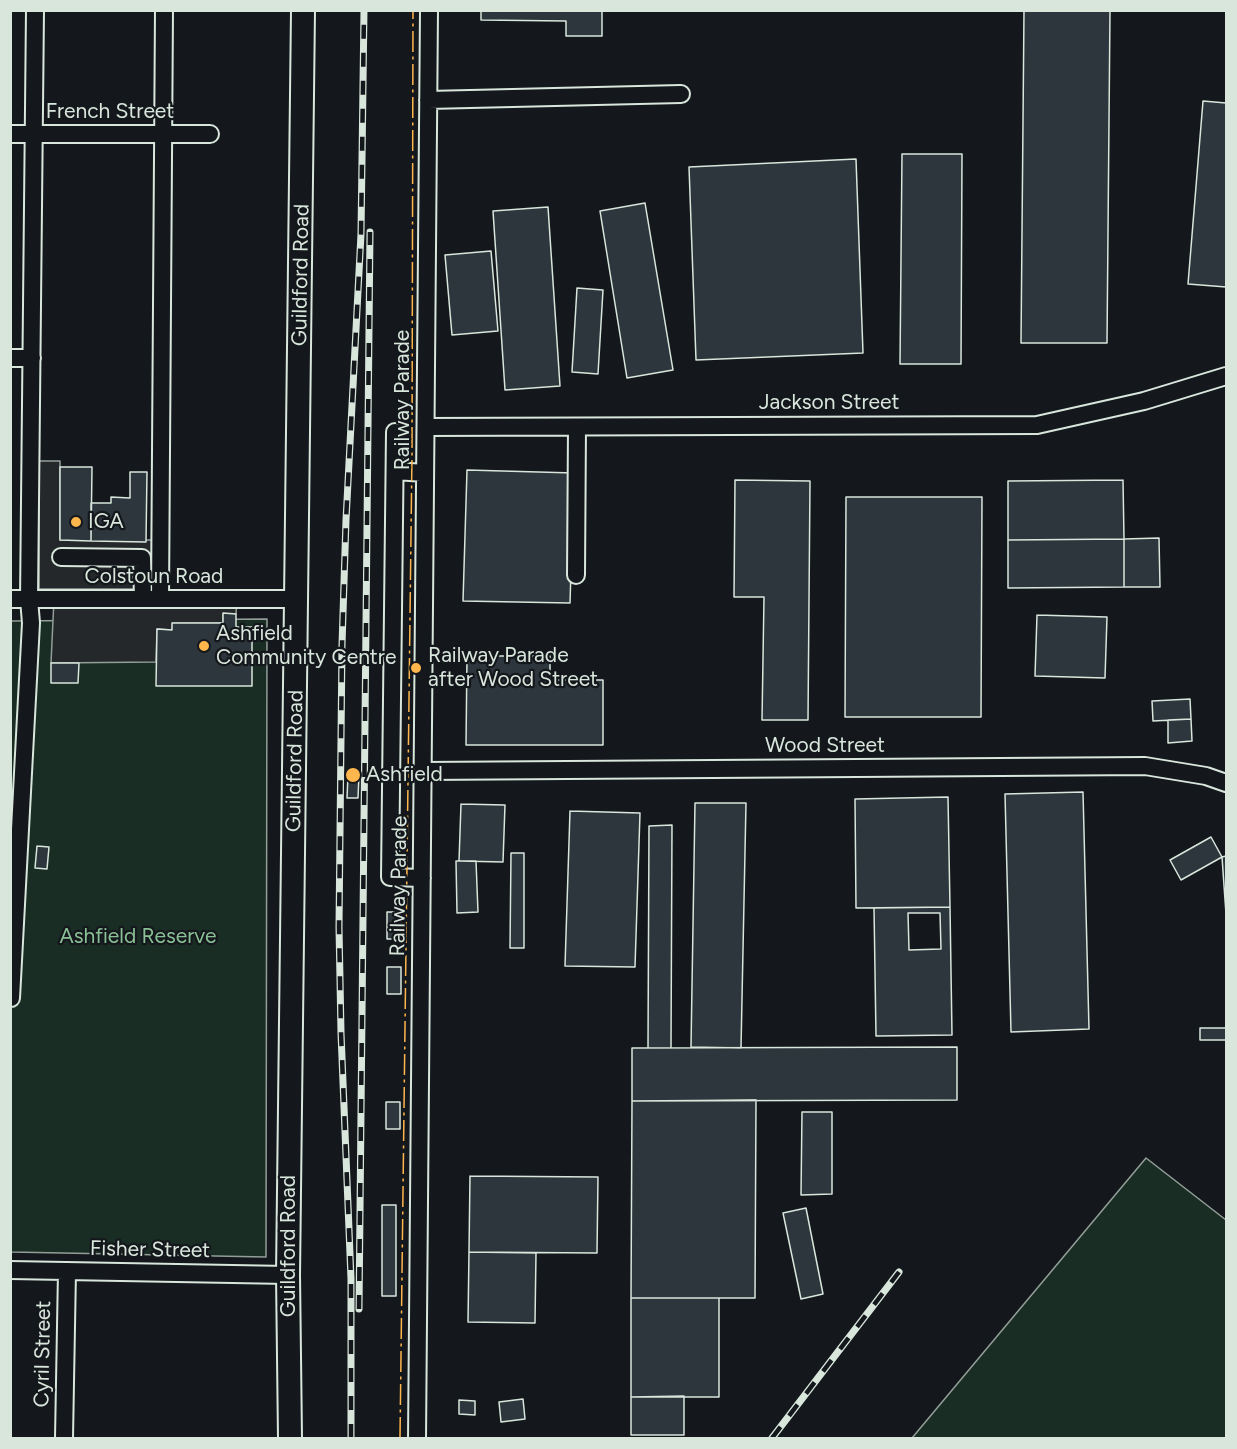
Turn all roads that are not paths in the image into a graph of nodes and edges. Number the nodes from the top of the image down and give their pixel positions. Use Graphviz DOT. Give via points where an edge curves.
graph roads {
  1 [pos="34,10"];
  2 [pos="164,10"];
  3 [pos="303,10"];
  4 [pos="429,10"];
  5 [pos="681,94"];
  6 [pos="428,100"];
  7 [pos="10,134"];
  8 [pos="33,134"];
  9 [pos="163,134"];
  10 [pos="210,134"];
  11 [pos="10,358"];
  12 [pos="32,358"];
  13 [pos="1227,376"];
  14 [pos="426,427"];
  15 [pos="577,427"];
  16 [pos="395,432"];
  17 [pos="395,471"];
  18 [pos="425,473"];
  19 [pos="61,558"];
  20 [pos="576,575"];
  21 [pos="10,599"];
  22 [pos="29,599"];
  23 [pos="142,599"];
  24 [pos="160,599"];
  25 [pos="297,600"];
  26 [pos="423,771"];
  27 [pos="1227,783"];
  28 [pos="422,878"];
  29 [pos="11,998"];
  30 [pos="10,1270"];
  31 [pos="67,1271"];
  32 [pos="288,1275"];
  33 [pos="64,1438"];
  34 [pos="290,1438"];
  35 [pos="417,1438"];
  1 -- 8 [label="street"];
  2 -- 9 [label="street"];
  3 -- 25 [label="highway, Guildford Road"];
  4 -- 6 [label="street, Railway Parade"];
  5 -- 6 [label="street"];
  6 -- 14 [label="street, Railway Parade"];
  7 -- 8 [label="street, French Street"];
  8 -- 9 [label="street, French Street"];
  8 -- 12 [label="street"];
  9 -- 10 [label="street, French Street"];
  9 -- 24 [label="street"];
  11 -- 12 [label="street"];
  12 -- 22 [label="street"];
  13 -- 15 [label="street, Jackson Street" via="1144,401 1037,425"];
  14 -- 15 [label="street, Jackson Street"];
  14 -- 18 [label="street, Railway Parade"];
  15 -- 20 [label="street"];
  16 -- 17 [label="street"];
  17 -- 18 [label="street"];
  17 -- 28 [label="street" via="390,878"];
  18 -- 26 [label="street, Railway Parade"];
  19 -- 23 [label="street" via="142,558"];
  21 -- 22 [label="street, Colstoun Road"];
  22 -- 23 [label="street, Colstoun Road"];
  22 -- 29 [label="street" via="31,623"];
  23 -- 24 [label="street, Colstoun Road"];
  24 -- 25 [label="street, Colstoun Road"];
  25 -- 32 [label="highway, Guildford Road"];
  26 -- 27 [label="street, Wood Street" via="1145,766"];
  26 -- 28 [label="street, Railway Parade"];
  28 -- 35 [label="street, Railway Parade"];
  30 -- 31 [label="street, Fisher Street"];
  31 -- 32 [label="street, Fisher Street"];
  31 -- 33 [label="street, Cyril Street"];
  32 -- 34 [label="highway, Guildford Road"];
}
